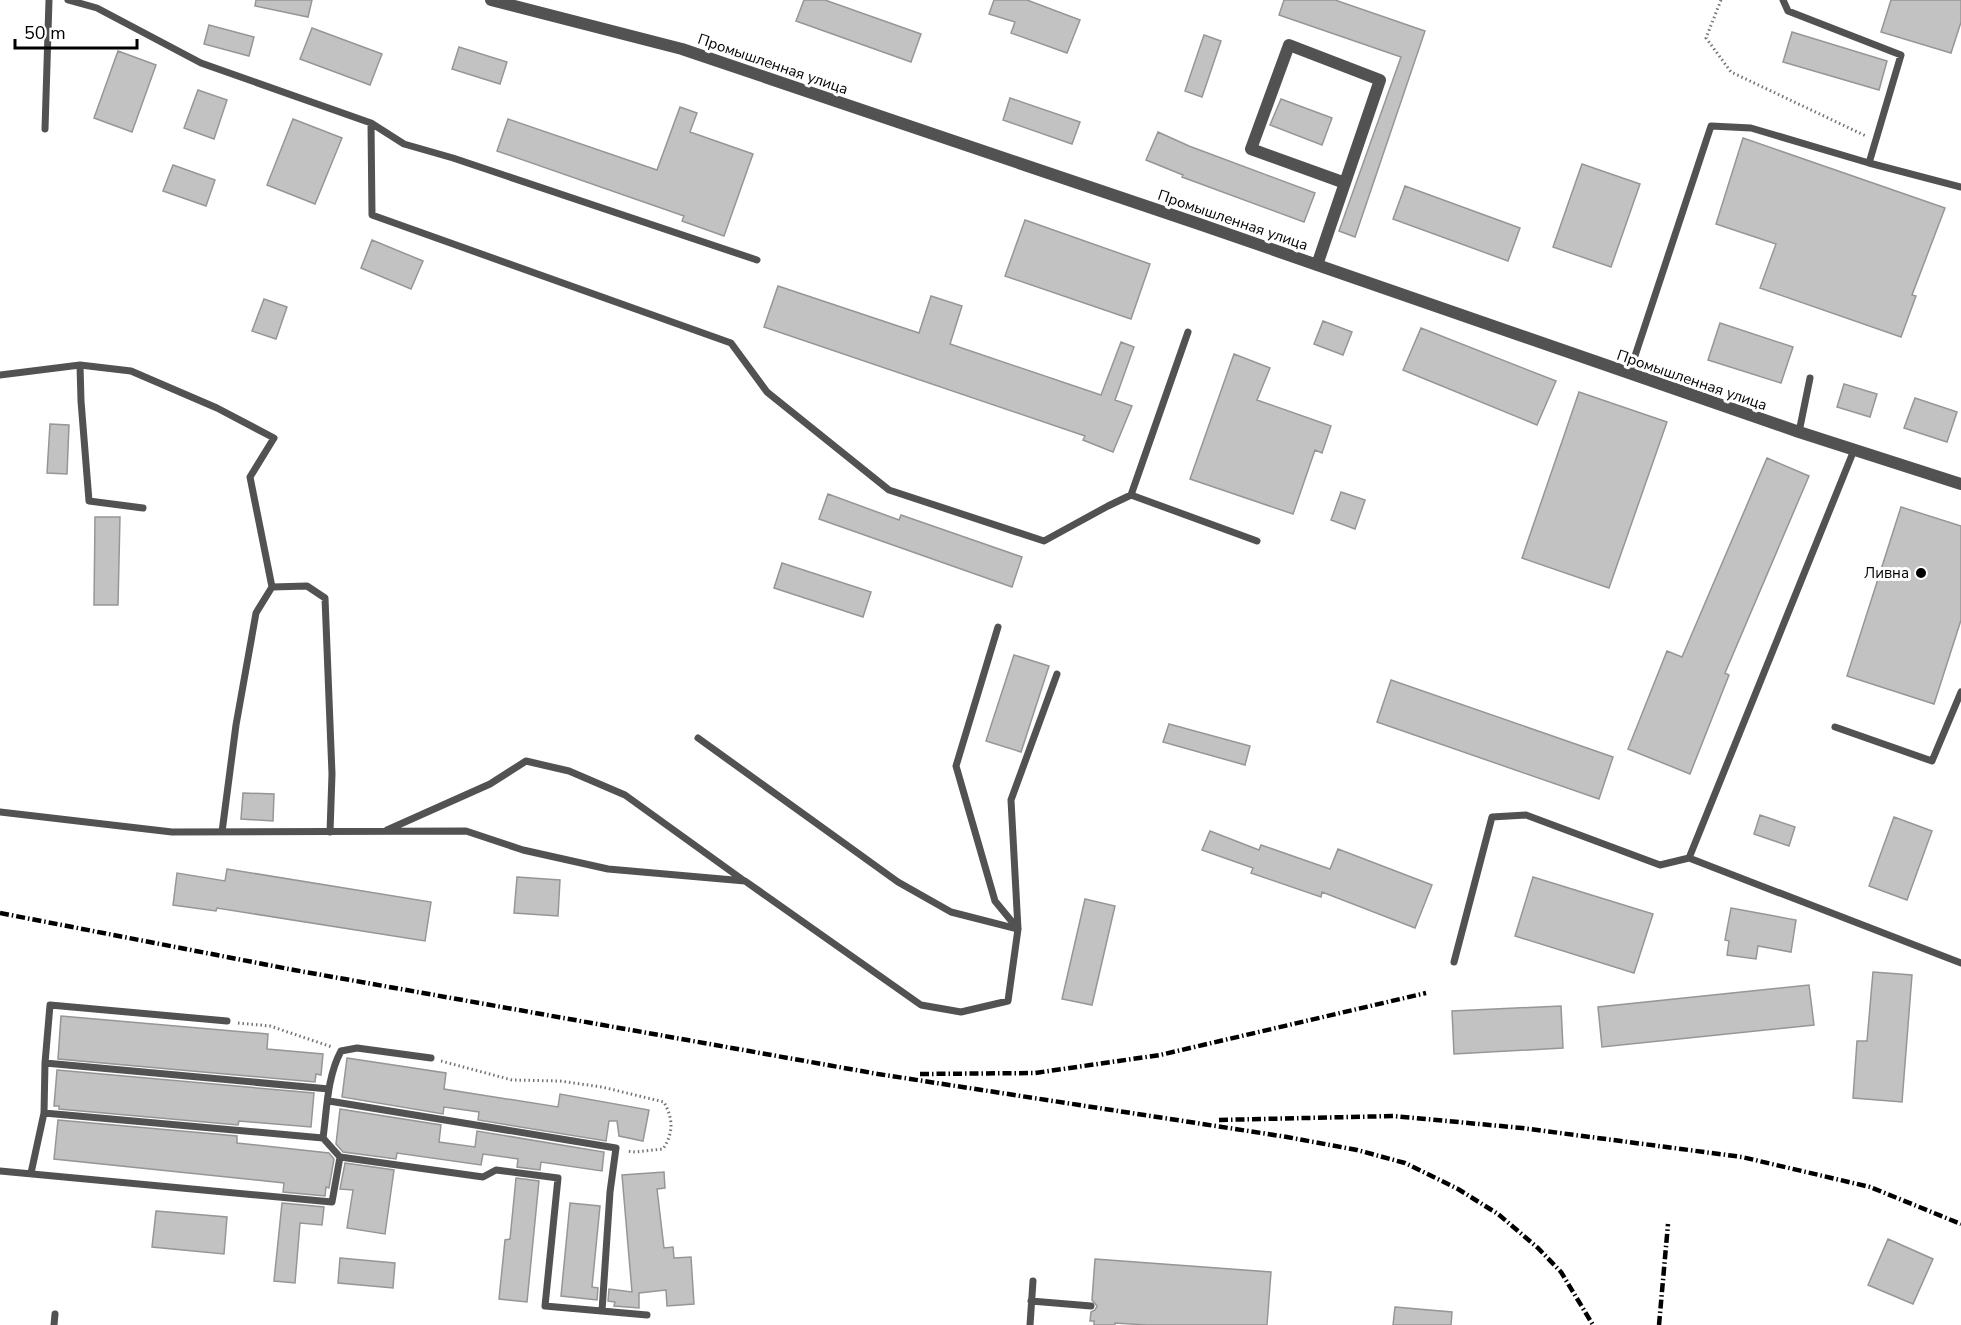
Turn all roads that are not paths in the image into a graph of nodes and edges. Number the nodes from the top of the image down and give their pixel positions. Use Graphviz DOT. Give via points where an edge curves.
graph roads {
  1 [pos="49,0"];
  2 [pos="68,0"];
  3 [pos="490,0"];
  4 [pos="1783,0"];
  5 [pos="371,123"];
  6 [pos="45,129"];
  7 [pos="1869,163"];
  8 [pos="1345,183"];
  9 [pos="1961,187"];
  10 [pos="757,260"];
  11 [pos="1317,265"];
  12 [pos="1188,332"];
  13 [pos="80,365"];
  14 [pos="1629,374"];
  15 [pos="0,375"];
  16 [pos="1810,378"];
  17 [pos="1798,432"];
  18 [pos="1854,450"];
  19 [pos="1961,484"];
  20 [pos="1131,495"];
  21 [pos="143,508"];
  22 [pos="1257,541"];
  23 [pos="272,587"];
  24 [pos="998,627"];
  25 [pos="1057,674"];
  26 [pos="1961,692"];
  27 [pos="1835,727"];
  28 [pos="698,738"];
  29 [pos="0,812"];
  30 [pos="384,831"];
  31 [pos="172,832"];
  32 [pos="222,832"];
  33 [pos="330,832"];
  34 [pos="175,842"];
  35 [pos="1689,858"];
  36 [pos="745,881"];
  37 [pos="1018,929"];
  38 [pos="1454,962"];
  39 [pos="1961,963"];
  40 [pos="227,1022"];
  41 [pos="431,1059"];
  42 [pos="45,1063"];
  43 [pos="329,1089"];
  44 [pos="328,1101"];
  45 [pos="44,1113"];
  46 [pos="323,1138"];
  47 [pos="340,1157"];
  48 [pos="0,1171"];
  49 [pos="31,1173"];
  50 [pos="1033,1281"];
  51 [pos="1031,1301"];
  52 [pos="1091,1306"];
  53 [pos="602,1311"];
  54 [pos="55,1314"];
  55 [pos="646,1315"];
  56 [pos="54,1325"];
  57 [pos="1030,1325"];
  1 -- 6 [label="lane"];
  2 -- 5 [label="lane" via="97,8 201,63"];
  3 -- 11 [label="street, Промышленная улица" via="682,49"];
  4 -- 7 [label="lane" via="1788,11 1901,55"];
  5 -- 10 [label="lane" via="404,144"];
  5 -- 20 [label="lane" via="372,215 731,343 767,392 889,490 1044,541"];
  7 -- 9 [label="lane"];
  7 -- 14 [label="lane" via="1751,128 1711,126"];
  8 -- 8 [label="street" via="1380,80 1289,45 1251,149"];
  8 -- 11 [label="street"];
  11 -- 14 [label="street, Промышленная улица"];
  12 -- 20 [label="lane"];
  13 -- 15 [label="lane"];
  13 -- 21 [label="lane" via="89,501"];
  13 -- 23 [label="lane" via="131,371 274,438 250,477"];
  14 -- 17 [label="street, Промышленная улица"];
  16 -- 17 [label="lane"];
  17 -- 18 [label="street, Промышленная улица"];
  18 -- 19 [label="street, Промышленная улица"];
  18 -- 35 [label="lane"];
  20 -- 22 [label="lane"];
  23 -- 32 [label="lane" via="256,614"];
  23 -- 33 [label="lane" via="307,586 325,598 332,774"];
  24 -- 37 [label="lane" via="956,766 995,901"];
  25 -- 37 [label="lane" via="1011,800"];
  26 -- 27 [label="lane" via="1932,761"];
  28 -- 37 [label="lane" via="898,882 951,912"];
  29 -- 31 [label="lane"];
  30 -- 33 [label="lane"];
  30 -- 36 [label="lane" via="466,831 608,869"];
  30 -- 36 [label="lane" via="490,784 526,761 569,771 625,795"];
  31 -- 32 [label="lane"];
  31 -- 34 [label="lane"];
  32 -- 33 [label="lane"];
  35 -- 38 [label="lane" via="1660,865 1526,815 1492,817"];
  35 -- 39 [label="lane"];
  36 -- 37 [label="lane" via="921,1005 961,1012 1008,1001"];
  40 -- 42 [label="lane" via="50,1005"];
  41 -- 43 [label="lane" via="357,1048 341,1051"];
  42 -- 43 [label="lane"];
  42 -- 45 [label="lane"];
  43 -- 44 [label="lane"];
  44 -- 46 [label="lane"];
  44 -- 53 [label="lane" via="616,1148"];
  45 -- 46 [label="lane"];
  45 -- 49 [label="lane"];
  46 -- 47 [label="lane"];
  47 -- 49 [label="lane" via="332,1202"];
  47 -- 53 [label="lane" via="483,1177 496,1170 558,1178 545,1306"];
  48 -- 49 [label="lane"];
  50 -- 51 [label="lane"];
  51 -- 52 [label="lane"];
  51 -- 57 [label="lane"];
  53 -- 55 [label="lane"];
  54 -- 56 [label="lane"];
}
